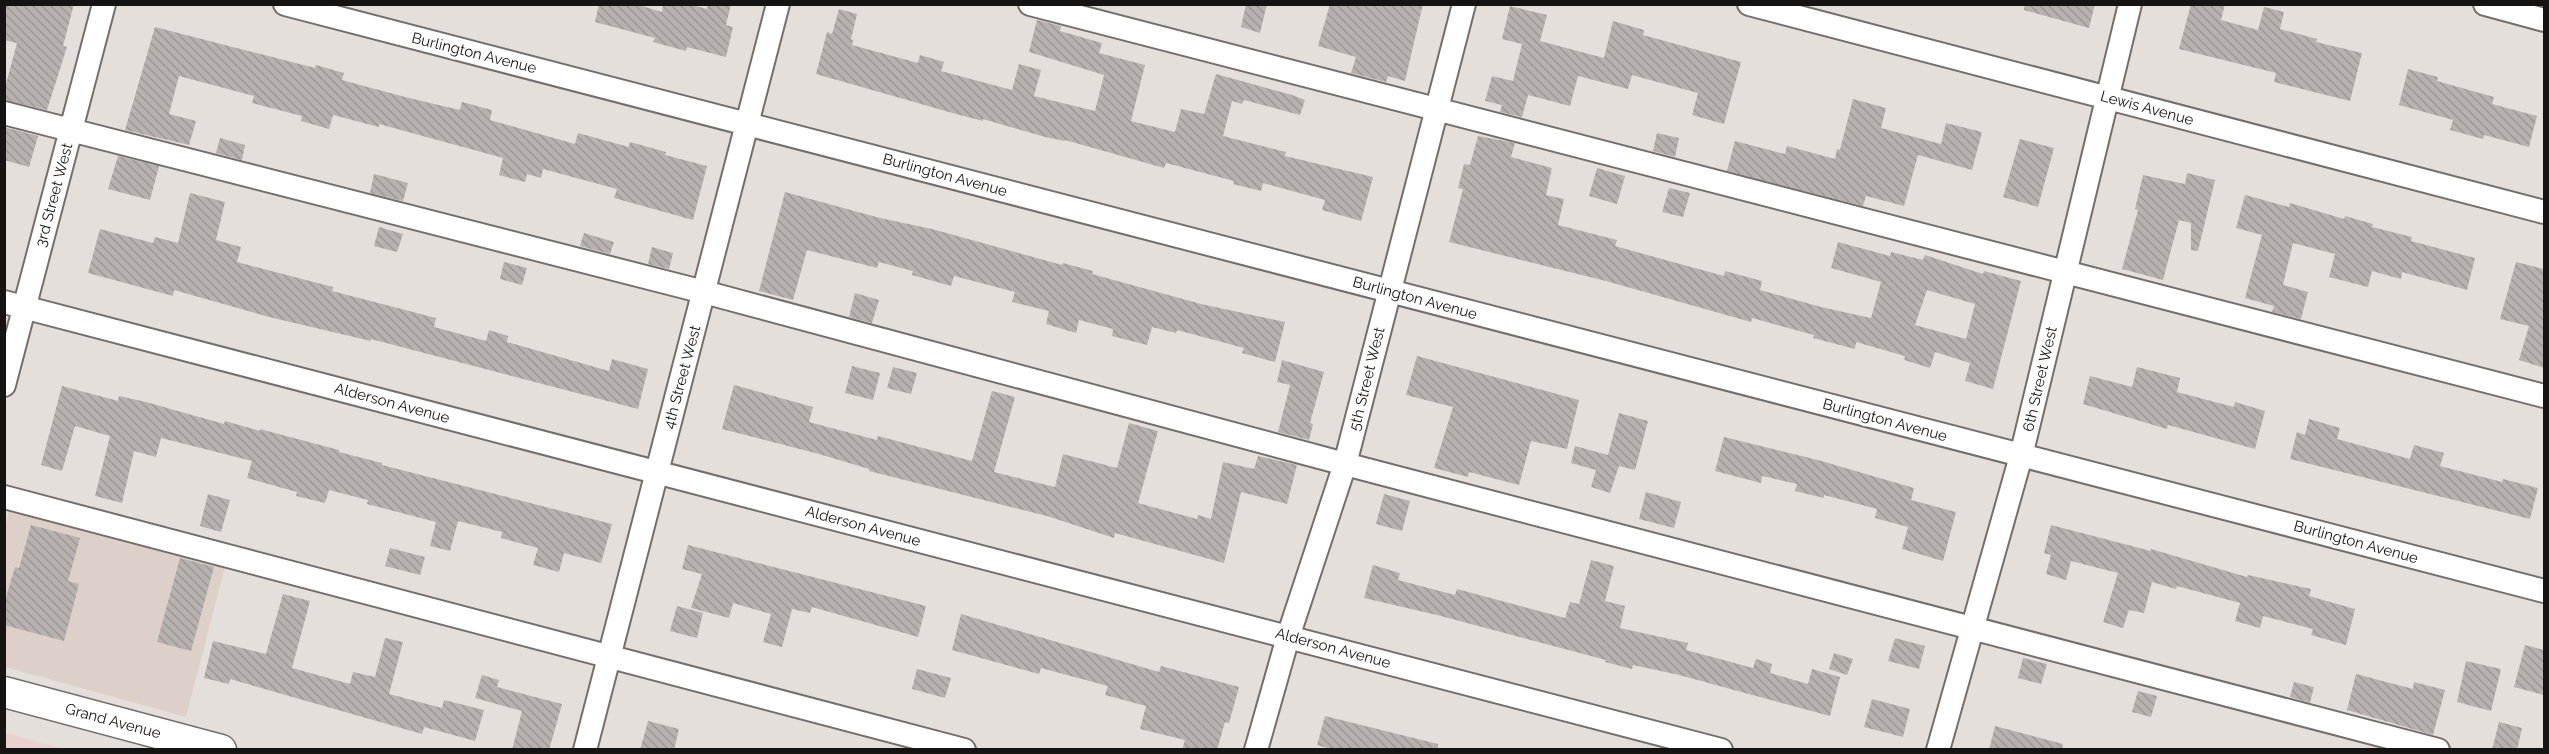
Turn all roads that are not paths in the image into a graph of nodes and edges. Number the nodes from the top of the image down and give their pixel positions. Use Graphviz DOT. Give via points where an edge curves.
graph roads {
  1 [pos="104,4"];
  2 [pos="285,4"];
  3 [pos="778,4"];
  4 [pos="1030,4"];
  5 [pos="1464,4"];
  6 [pos="1749,4"];
  7 [pos="2130,4"];
  8 [pos="2485,4"];
  9 [pos="2544,20"];
  10 [pos="2106,98"];
  11 [pos="1436,109"];
  12 [pos="4,113"];
  13 [pos="748,123"];
  14 [pos="71,129"];
  15 [pos="2544,212"];
  16 [pos="2065,272"];
  17 [pos="704,292"];
  18 [pos="1389,292"];
  19 [pos="15,305"];
  20 [pos="4,385"];
  21 [pos="2544,396"];
  22 [pos="2021,456"];
  23 [pos="1345,464"];
  24 [pos="657,472"];
  25 [pos="4,497"];
  26 [pos="2544,591"];
  27 [pos="1973,627"];
  28 [pos="1288,637"];
  29 [pos="609,655"];
  30 [pos="4,692"];
  31 [pos="221,750"];
  32 [pos="585,750"];
  33 [pos="964,750"];
  34 [pos="1256,750"];
  35 [pos="1721,750"];
  36 [pos="1938,750"];
  37 [pos="2438,750"];
  1 -- 14 [label="street, 3rd Street West"];
  2 -- 13 [label="street, Burlington Avenue"];
  3 -- 13 [label="street, 4th Street West"];
  4 -- 11 [label="street"];
  5 -- 11 [label="street, 5th Street West"];
  6 -- 10 [label="street, Lewis Avenue"];
  7 -- 10 [label="street, 6th Street West"];
  8 -- 9 [label="street"];
  10 -- 15 [label="street, Lewis Avenue"];
  10 -- 16 [label="street, 6th Street West"];
  11 -- 16 [label="street"];
  11 -- 18 [label="street, 5th Street West"];
  12 -- 14 [label="street"];
  13 -- 17 [label="street, 4th Street West"];
  13 -- 18 [label="street, Burlington Avenue"];
  14 -- 17 [label="street"];
  14 -- 19 [label="street, 3rd Street West"];
  16 -- 21 [label="street"];
  16 -- 22 [label="street, 6th Street West"];
  17 -- 23 [label="street"];
  17 -- 24 [label="street, 4th Street West"];
  18 -- 22 [label="street, Burlington Avenue"];
  18 -- 23 [label="street, 5th Street West"];
  19 -- 20 [label="street, 3rd Street West"];
  19 -- 24 [label="street, Alderson Avenue"];
  22 -- 26 [label="street, Burlington Avenue"];
  22 -- 27 [label="street, 6th Street West"];
  23 -- 27 [label="street"];
  23 -- 28 [label="street, 5th Street West"];
  24 -- 28 [label="street, Alderson Avenue"];
  24 -- 29 [label="street, 4th Street West"];
  25 -- 29 [label="street"];
  27 -- 36 [label="street, 6th Street West"];
  27 -- 37 [label="street"];
  28 -- 34 [label="street, 5th Street West"];
  28 -- 35 [label="street, Alderson Avenue"];
  29 -- 32 [label="street, 4th Street West"];
  29 -- 33 [label="street"];
  30 -- 31 [label="main road, Grand Avenue"];
}
